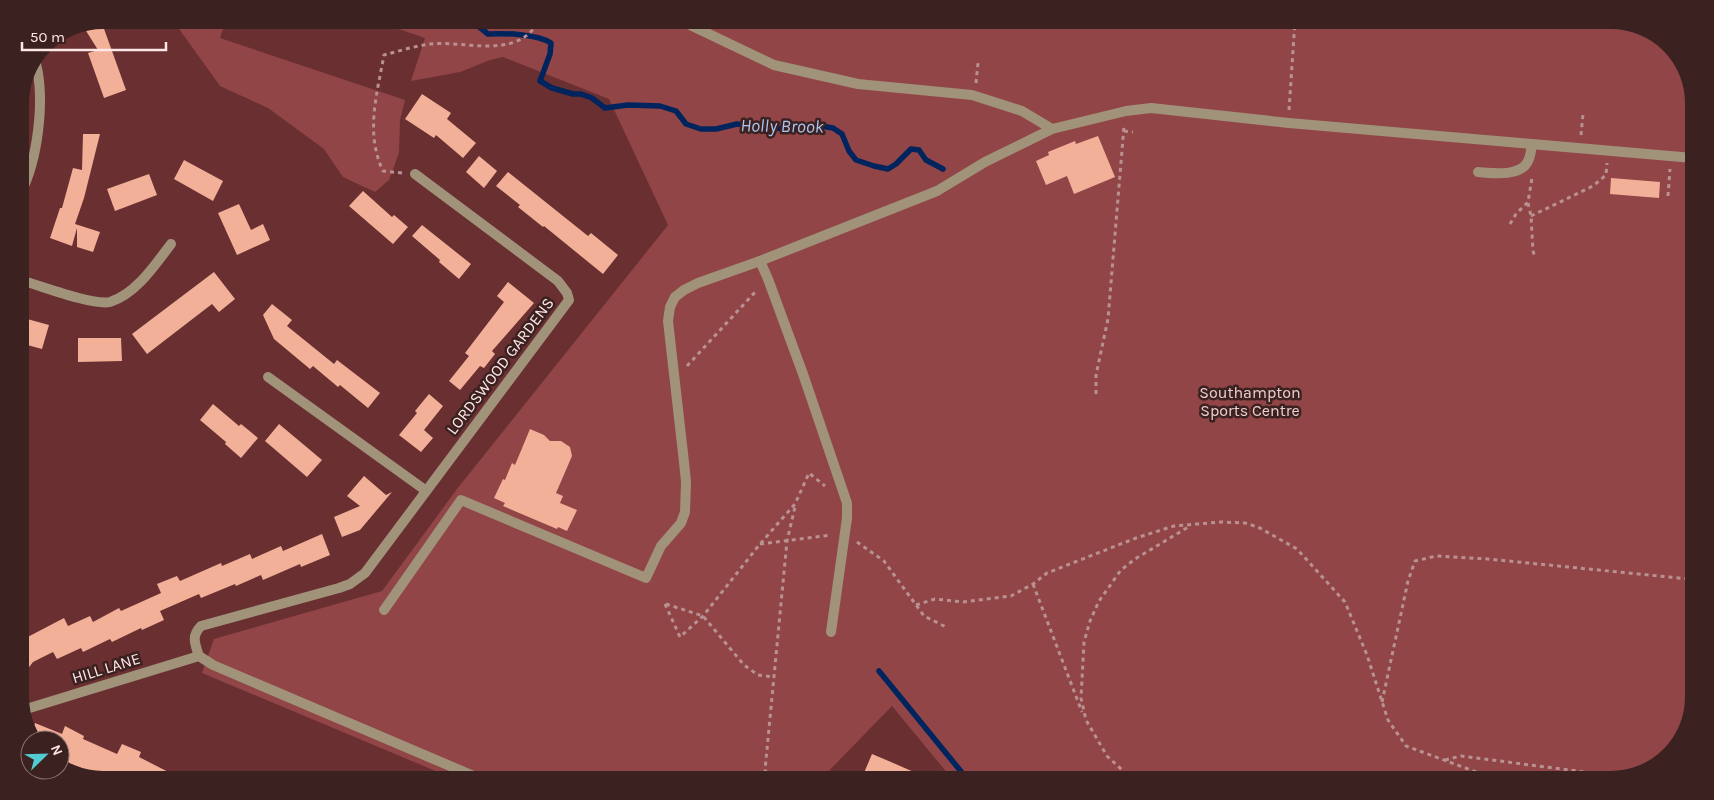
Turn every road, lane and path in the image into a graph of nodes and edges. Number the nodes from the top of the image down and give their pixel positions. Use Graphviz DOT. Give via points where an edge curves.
graph roads {
  1 [pos="533,29"];
  2 [pos="698,29"];
  3 [pos="1294,29"];
  4 [pos="978,63"];
  5 [pos="37,69"];
  6 [pos="976,88"];
  7 [pos="1126,110"];
  8 [pos="1583,114"];
  9 [pos="1288,123"];
  10 [pos="1052,129"];
  11 [pos="1124,131"];
  12 [pos="1133,132"];
  13 [pos="1582,136"];
  14 [pos="1532,144"];
  15 [pos="1608,150"];
  16 [pos="1671,156"];
  17 [pos="1685,157"];
  18 [pos="1529,158"];
  19 [pos="29,170"];
  20 [pos="1478,172"];
  21 [pos="415,174"];
  22 [pos="1668,196"];
  23 [pos="1528,202"];
  24 [pos="1532,216"];
  25 [pos="1510,224"];
  26 [pos="171,244"];
  27 [pos="1535,257"];
  28 [pos="760,261"];
  29 [pos="768,279"];
  30 [pos="29,283"];
  31 [pos="268,377"];
  32 [pos="675,379"];
  33 [pos="1096,394"];
  34 [pos="425,490"];
  35 [pos="795,504"];
  36 [pos="847,504"];
  37 [pos="1195,525"];
  38 [pos="845,534"];
  39 [pos="787,541"];
  40 [pos="760,544"];
  41 [pos="1685,579"];
  42 [pos="1033,584"];
  43 [pos="916,605"];
  44 [pos="384,610"];
  45 [pos="702,616"];
  46 [pos="948,628"];
  47 [pos="831,632"];
  48 [pos="199,656"];
  49 [pos="774,677"];
  50 [pos="1382,703"];
  51 [pos="30,708"];
  52 [pos="1086,720"];
  53 [pos="1444,760"];
  54 [pos="462,771"];
  55 [pos="766,771"];
  56 [pos="1123,771"];
  57 [pos="1474,771"];
  58 [pos="1582,771"];
  1 -- 21 [label="path" via="524,38 500,45 430,44 384,55 374,111 374,147 383,170"];
  2 -- 10 [label="street" via="774,65 858,84 972,95 1022,110"];
  3 -- 9 [label="path"];
  4 -- 6 [label="path"];
  5 -- 19 [label="street" via="39,112"];
  7 -- 9 [label="street" via="1151,108"];
  7 -- 10 [label="street"];
  7 -- 11 [label="path"];
  8 -- 13 [label="path"];
  9 -- 14 [label="street"];
  10 -- 28 [label="street" via="937,191"];
  11 -- 12 [label="path"];
  11 -- 33 [label="path" via="1108,319 1096,375"];
  14 -- 15 [label="street"];
  14 -- 18 [label="street"];
  15 -- 16 [label="street"];
  15 -- 24 [label="path" via="1606,175 1593,186"];
  16 -- 17 [label="street"];
  16 -- 22 [label="path"];
  18 -- 20 [label="street" via="1526,165 1512,172"];
  18 -- 23 [label="path" via="1533,170"];
  21 -- 34 [label="street, LORDSWOOD GARDENS" via="558,281 568,300"];
  23 -- 24 [label="path"];
  23 -- 25 [label="path"];
  24 -- 27 [label="path"];
  26 -- 30 [label="street" via="128,293 108,302 95,302"];
  28 -- 29 [label="street"];
  28 -- 32 [label="street" via="698,283 675,297 668,321"];
  29 -- 32 [label="path"];
  29 -- 36 [label="street"];
  31 -- 34 [label="street"];
  32 -- 44 [label="street" via="686,482 685,512 681,523 661,546 646,578 461,500"];
  34 -- 48 [label="street, LORDSWOOD GARDENS" via="358,579 339,588 201,626 194,638"];
  35 -- 36 [label="path" via="808,473"];
  35 -- 39 [label="path"];
  35 -- 40 [label="path"];
  36 -- 38 [label="street"];
  37 -- 42 [label="path" via="1174,526 1136,538 1047,573"];
  37 -- 50 [label="path" via="1245,523 1297,549 1345,602"];
  37 -- 52 [label="path" via="1121,570 1100,601 1084,642 1082,698"];
  38 -- 39 [label="path"];
  38 -- 43 [label="path" via="884,561"];
  38 -- 47 [label="street"];
  39 -- 40 [label="path"];
  39 -- 49 [label="path"];
  40 -- 45 [label="path"];
  41 -- 50 [label="path" via="1488,559 1436,556 1415,561"];
  42 -- 43 [label="path" via="1011,596 963,602 935,600"];
  42 -- 52 [label="path"];
  43 -- 46 [label="path" via="924,616"];
  45 -- 45 [label="path" via="691,612 665,604 680,637"];
  45 -- 49 [label="path" via="744,665 758,675"];
  48 -- 51 [label="street, HILL LANE"];
  48 -- 54 [label="street" via="213,665"];
  49 -- 55 [label="path"];
  50 -- 53 [label="path" via="1388,720 1406,746"];
  52 -- 56 [label="path" via="1107,756"];
  53 -- 57 [label="path"];
  53 -- 58 [label="path" via="1461,756"];
}
